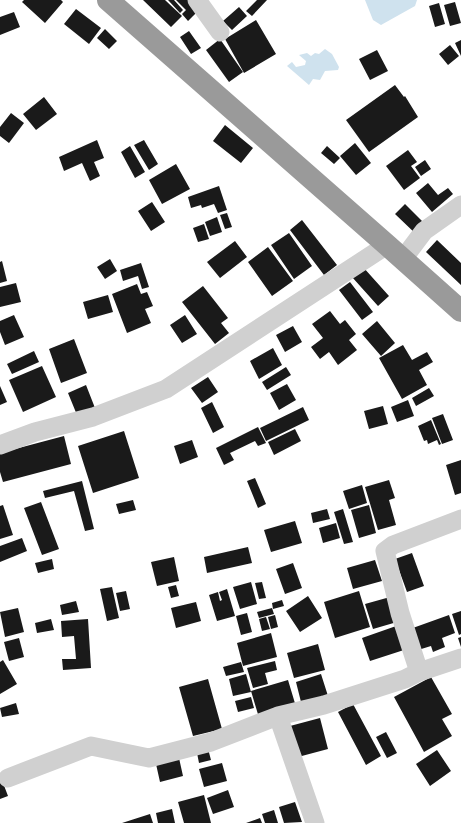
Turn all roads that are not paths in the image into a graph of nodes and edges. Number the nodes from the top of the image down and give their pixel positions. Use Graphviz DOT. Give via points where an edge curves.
graph roads {
  1 [pos="108,0"];
  2 [pos="197,0"];
  3 [pos="220,32"];
  4 [pos="461,205"];
  5 [pos="387,244"];
  6 [pos="403,259"];
  7 [pos="461,311"];
  8 [pos="0,445"];
  9 [pos="461,519"];
  10 [pos="461,658"];
  11 [pos="419,672"];
  12 [pos="278,716"];
  13 [pos="8,778"];
  14 [pos="315,823"];
  1 -- 5 [label="highway"];
  2 -- 3 [label="street"];
  4 -- 6 [label="street" via="424,231"];
  5 -- 6 [label="highway"];
  5 -- 8 [label="street" via="166,389 93,417 34,432"];
  6 -- 7 [label="highway"];
  9 -- 11 [label="street" via="384,550"];
  10 -- 11 [label="street"];
  11 -- 12 [label="street" via="405,679 324,705"];
  12 -- 13 [label="street" via="210,742 149,758 91,746"];
  12 -- 14 [label="street"];
}
